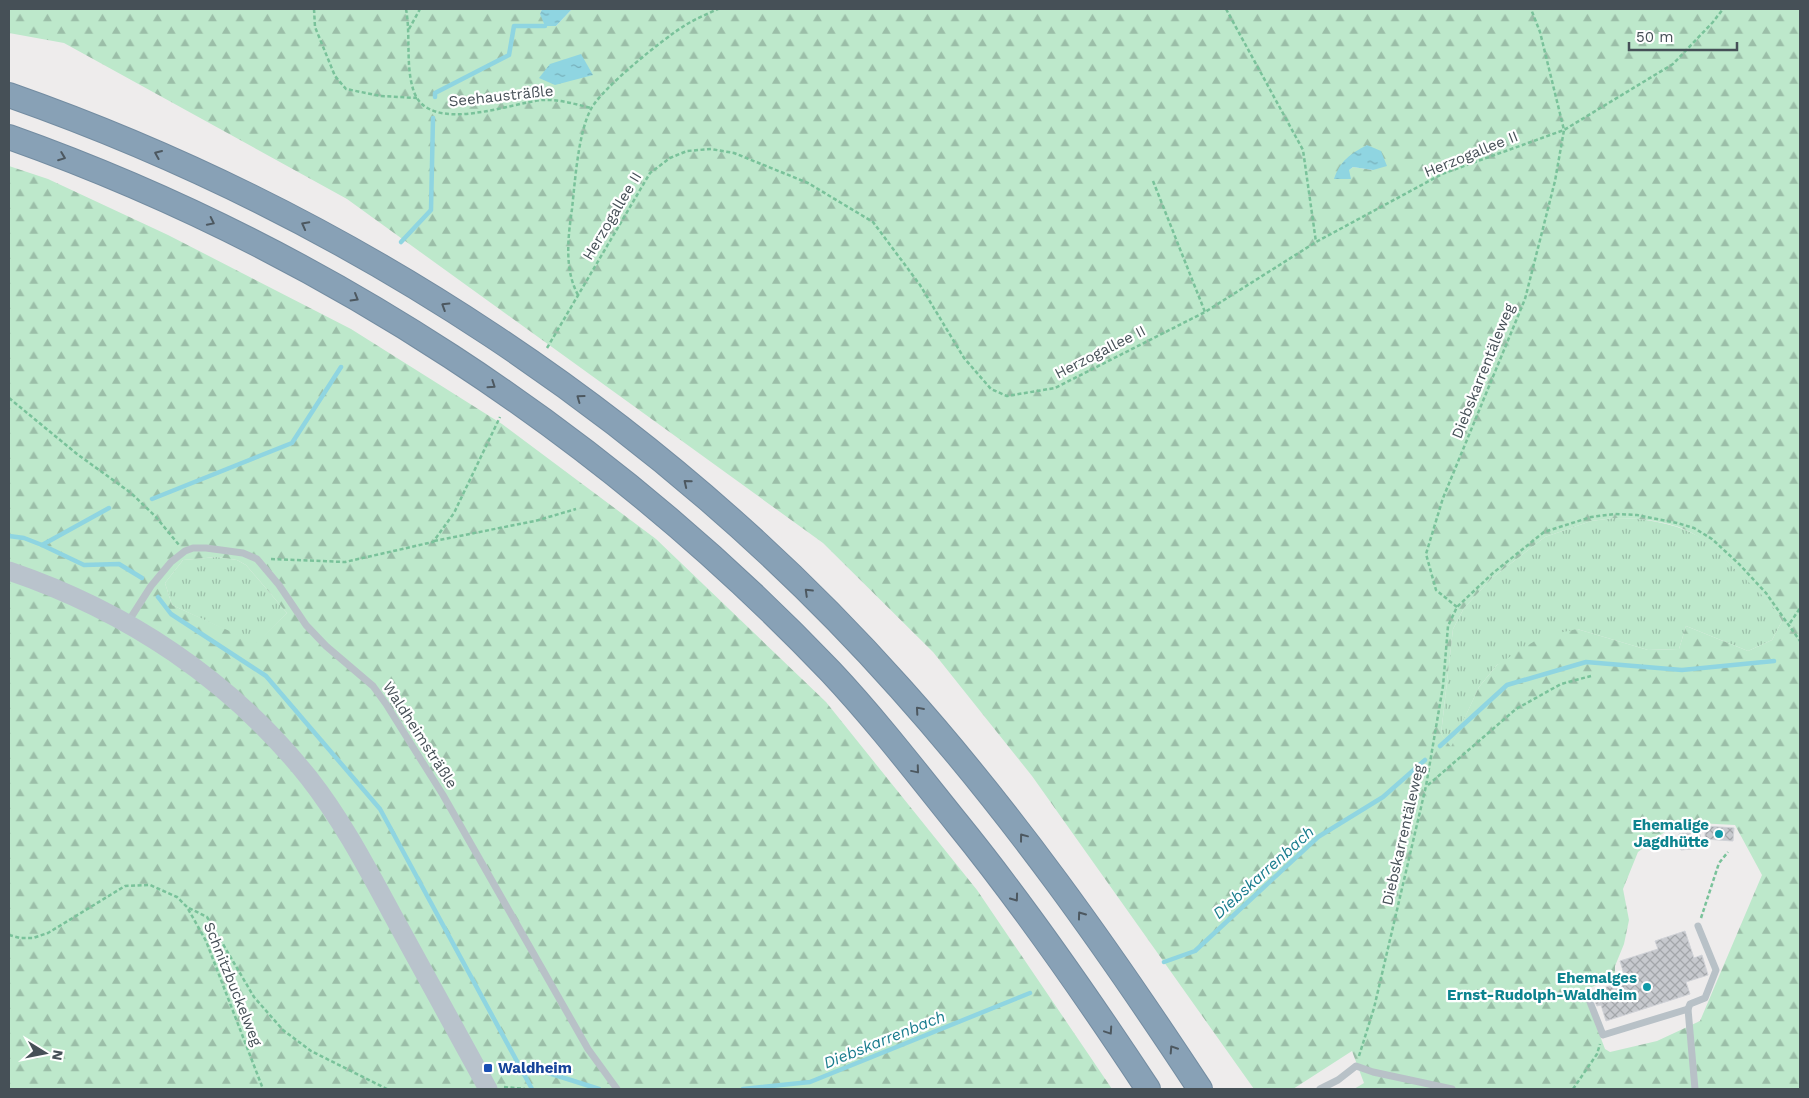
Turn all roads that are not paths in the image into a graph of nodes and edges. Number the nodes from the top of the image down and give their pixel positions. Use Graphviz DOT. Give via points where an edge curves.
graph roads {
  1 [pos="9,95"];
  2 [pos="9,137"];
  3 [pos="9,571"];
  4 [pos="128,622"];
  5 [pos="1698,926"];
  6 [pos="1590,1002"];
  7 [pos="1688,1010"];
  8 [pos="488,1089"];
  9 [pos="617,1089"];
  10 [pos="1148,1089"];
  11 [pos="1200,1089"];
  12 [pos="1320,1089"];
  13 [pos="1452,1089"];
  14 [pos="1695,1089"];
  11 -- 1 [label="highway, one-way" via="1098,938 968,767 837,621 698,491 552,377 451,309 382,268 272,208 177,162"];
  2 -- 10 [label="highway, one-way" via="185,210 333,286 409,330 512,398 640,495 747,588 832,673 884,732 1010,891"];
  3 -- 4 [label="street" via="73,595"];
  4 -- 8 [label="street" via="211,679 256,717 309,779 372,877"];
  4 -- 9 [label="lane, Waldheimsträßle" via="170,562 185,551 206,548 243,553 251,555 262,565 306,625 373,686 386,704 453,812 588,1049"];
  5 -- 7 [label="lane" via="1716,970 1705,998 1690,1004"];
  6 -- 7 [label="lane" via="1603,1035"];
  7 -- 14 [label="lane"];
  12 -- 13 [label="lane" via="1356,1066"];
}
